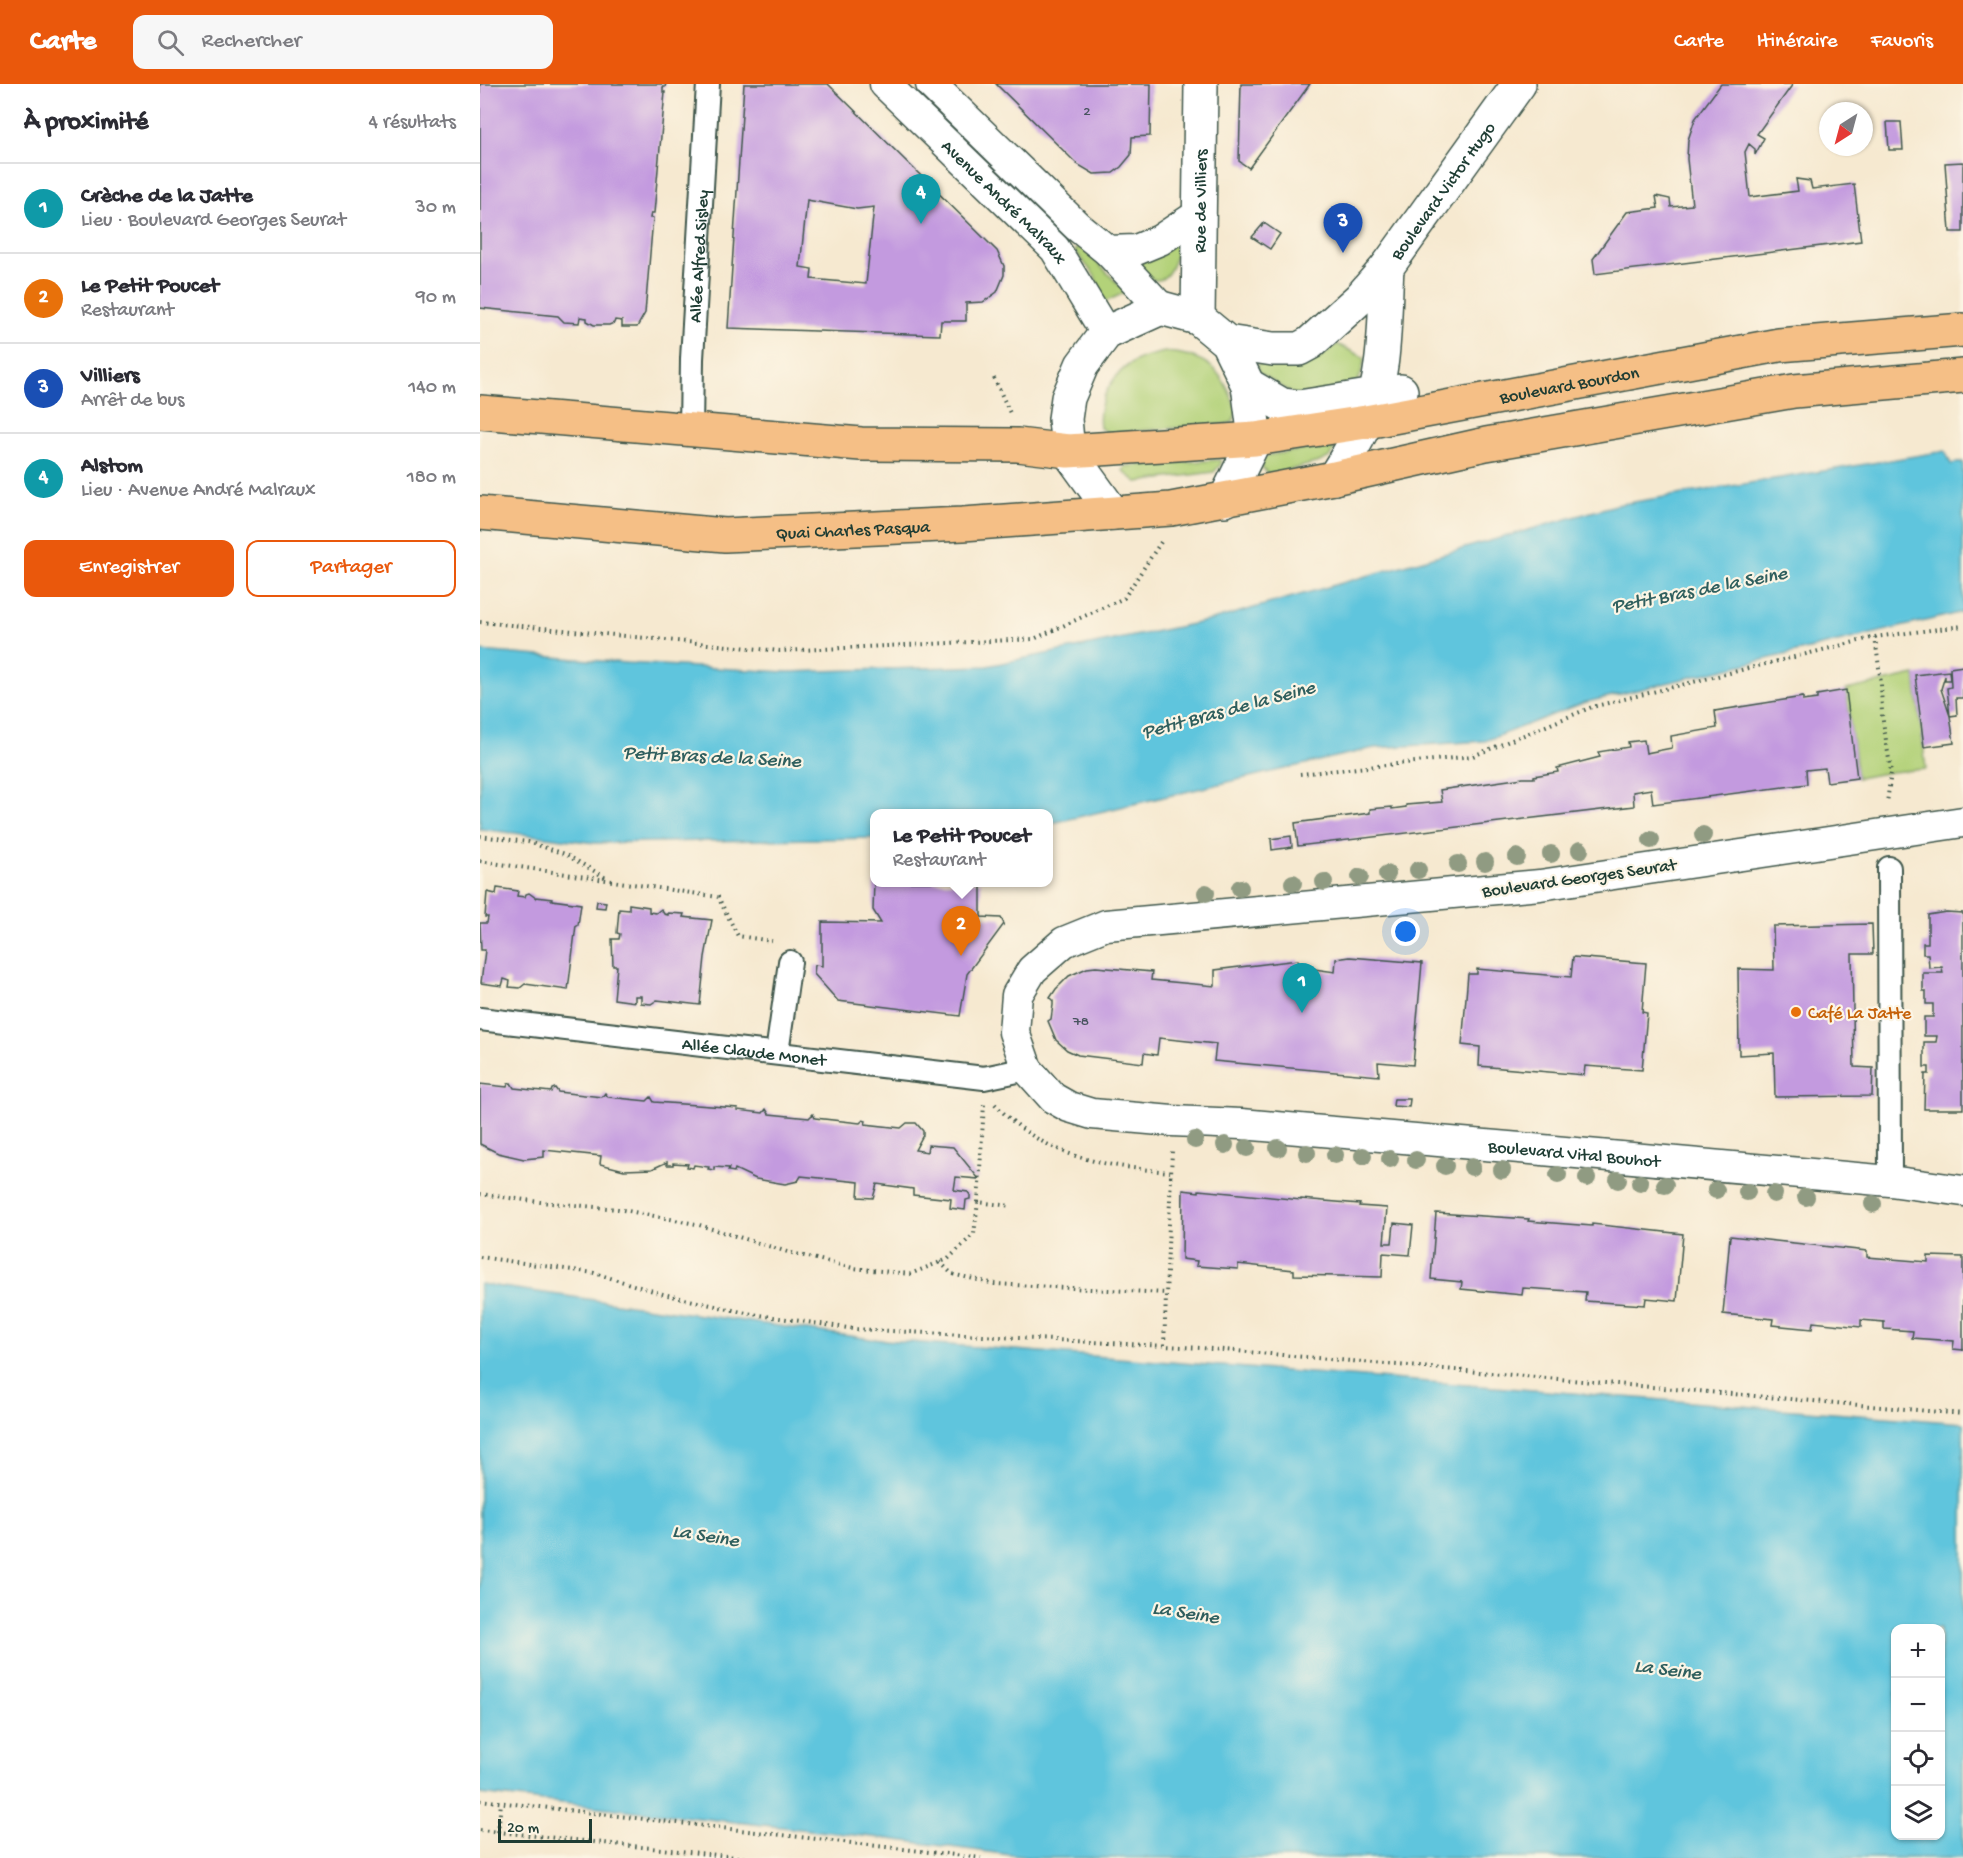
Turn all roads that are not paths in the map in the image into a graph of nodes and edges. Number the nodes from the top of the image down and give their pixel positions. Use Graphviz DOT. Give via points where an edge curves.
graph roads {
  1 [pos="708,84"];
  2 [pos="885,84"];
  3 [pos="931,84"];
  4 [pos="1201,84"];
  5 [pos="1519,84"];
  6 [pos="1199,214"];
  7 [pos="1108,251"];
  8 [pos="1387,267"];
  9 [pos="1161,308"];
  10 [pos="1198,318"];
  11 [pos="1963,330"];
  12 [pos="1106,333"];
  13 [pos="1227,342"];
  14 [pos="1963,376"];
  15 [pos="1248,385"];
  16 [pos="1380,395"];
  17 [pos="1429,409"];
  18 [pos="480,412"];
  19 [pos="691,430"];
  20 [pos="1255,439"];
  21 [pos="1068,451"];
  22 [pos="1334,478"];
  23 [pos="1225,500"];
  24 [pos="480,513"];
  25 [pos="1113,513"];
  26 [pos="1963,822"];
  27 [pos="1889,868"];
  28 [pos="790,962"];
  29 [pos="480,1019"];
  30 [pos="777,1053"];
  31 [pos="1027,1069"];
  32 [pos="1890,1180"];
  33 [pos="1963,1191"];
  1 -- 19 [label="street, Allée Alfred Sisley"];
  2 -- 12 [label="street, Avenue André Malraux" via="1055,249"];
  3 -- 7 [label="street, Avenue André Malraux" via="1077,226"];
  4 -- 6 [label="street, Rue de Villiers"];
  5 -- 8 [label="street, Boulevard Victor Hugo"];
  6 -- 7 [label="street" via="1160,240 1136,250"];
  6 -- 10 [label="street, Rue de Villiers"];
  7 -- 9 [label="street, Avenue André Malraux"];
  8 -- 13 [label="street, Boulevard Victor Hugo" via="1310,344 1273,349"];
  8 -- 16 [label="street, Boulevard Victor Hugo"];
  9 -- 10 [label="street"];
  9 -- 12 [label="street"];
  10 -- 13 [label="street"];
  11 -- 17 [label="main road, Boulevard Bourdon" via="1779,345"];
  12 -- 21 [label="street" via="1082,365 1068,398"];
  13 -- 15 [label="street"];
  14 -- 22 [label="main road" via="1794,391 1486,444"];
  15 -- 16 [label="street" via="1282,405 1299,407"];
  15 -- 20 [label="street"];
  16 -- 17 [label="main road, Boulevard Bourdon"];
  16 -- 17 [label="street"];
  16 -- 20 [label="main road, Boulevard Bourdon"];
  16 -- 22 [label="street"];
  18 -- 19 [label="main road"];
  19 -- 21 [label="main road" via="861,444 1018,445"];
  20 -- 21 [label="main road, Boulevard Bourdon"];
  20 -- 23 [label="street"];
  21 -- 25 [label="street"];
  22 -- 23 [label="main road"];
  23 -- 25 [label="main road, Quai Charles Pasqua"];
  24 -- 25 [label="main road, Quai Charles Pasqua" via="724,535"];
  26 -- 31 [label="street, Boulevard Georges Seurat" via="1540,885 1106,925 1064,942 1032,970 1017,995 1014,1032"];
  27 -- 32 [label="street"];
  28 -- 30 [label="street"];
  29 -- 30 [label="street, Allée Claude Monet"];
  30 -- 31 [label="street, Allée Claude Monet" via="984,1085"];
  31 -- 32 [label="street, Boulevard Vital Bouhot" via="1053,1098 1092,1114"];
  32 -- 33 [label="street, Boulevard Vital Bouhot"];
}
